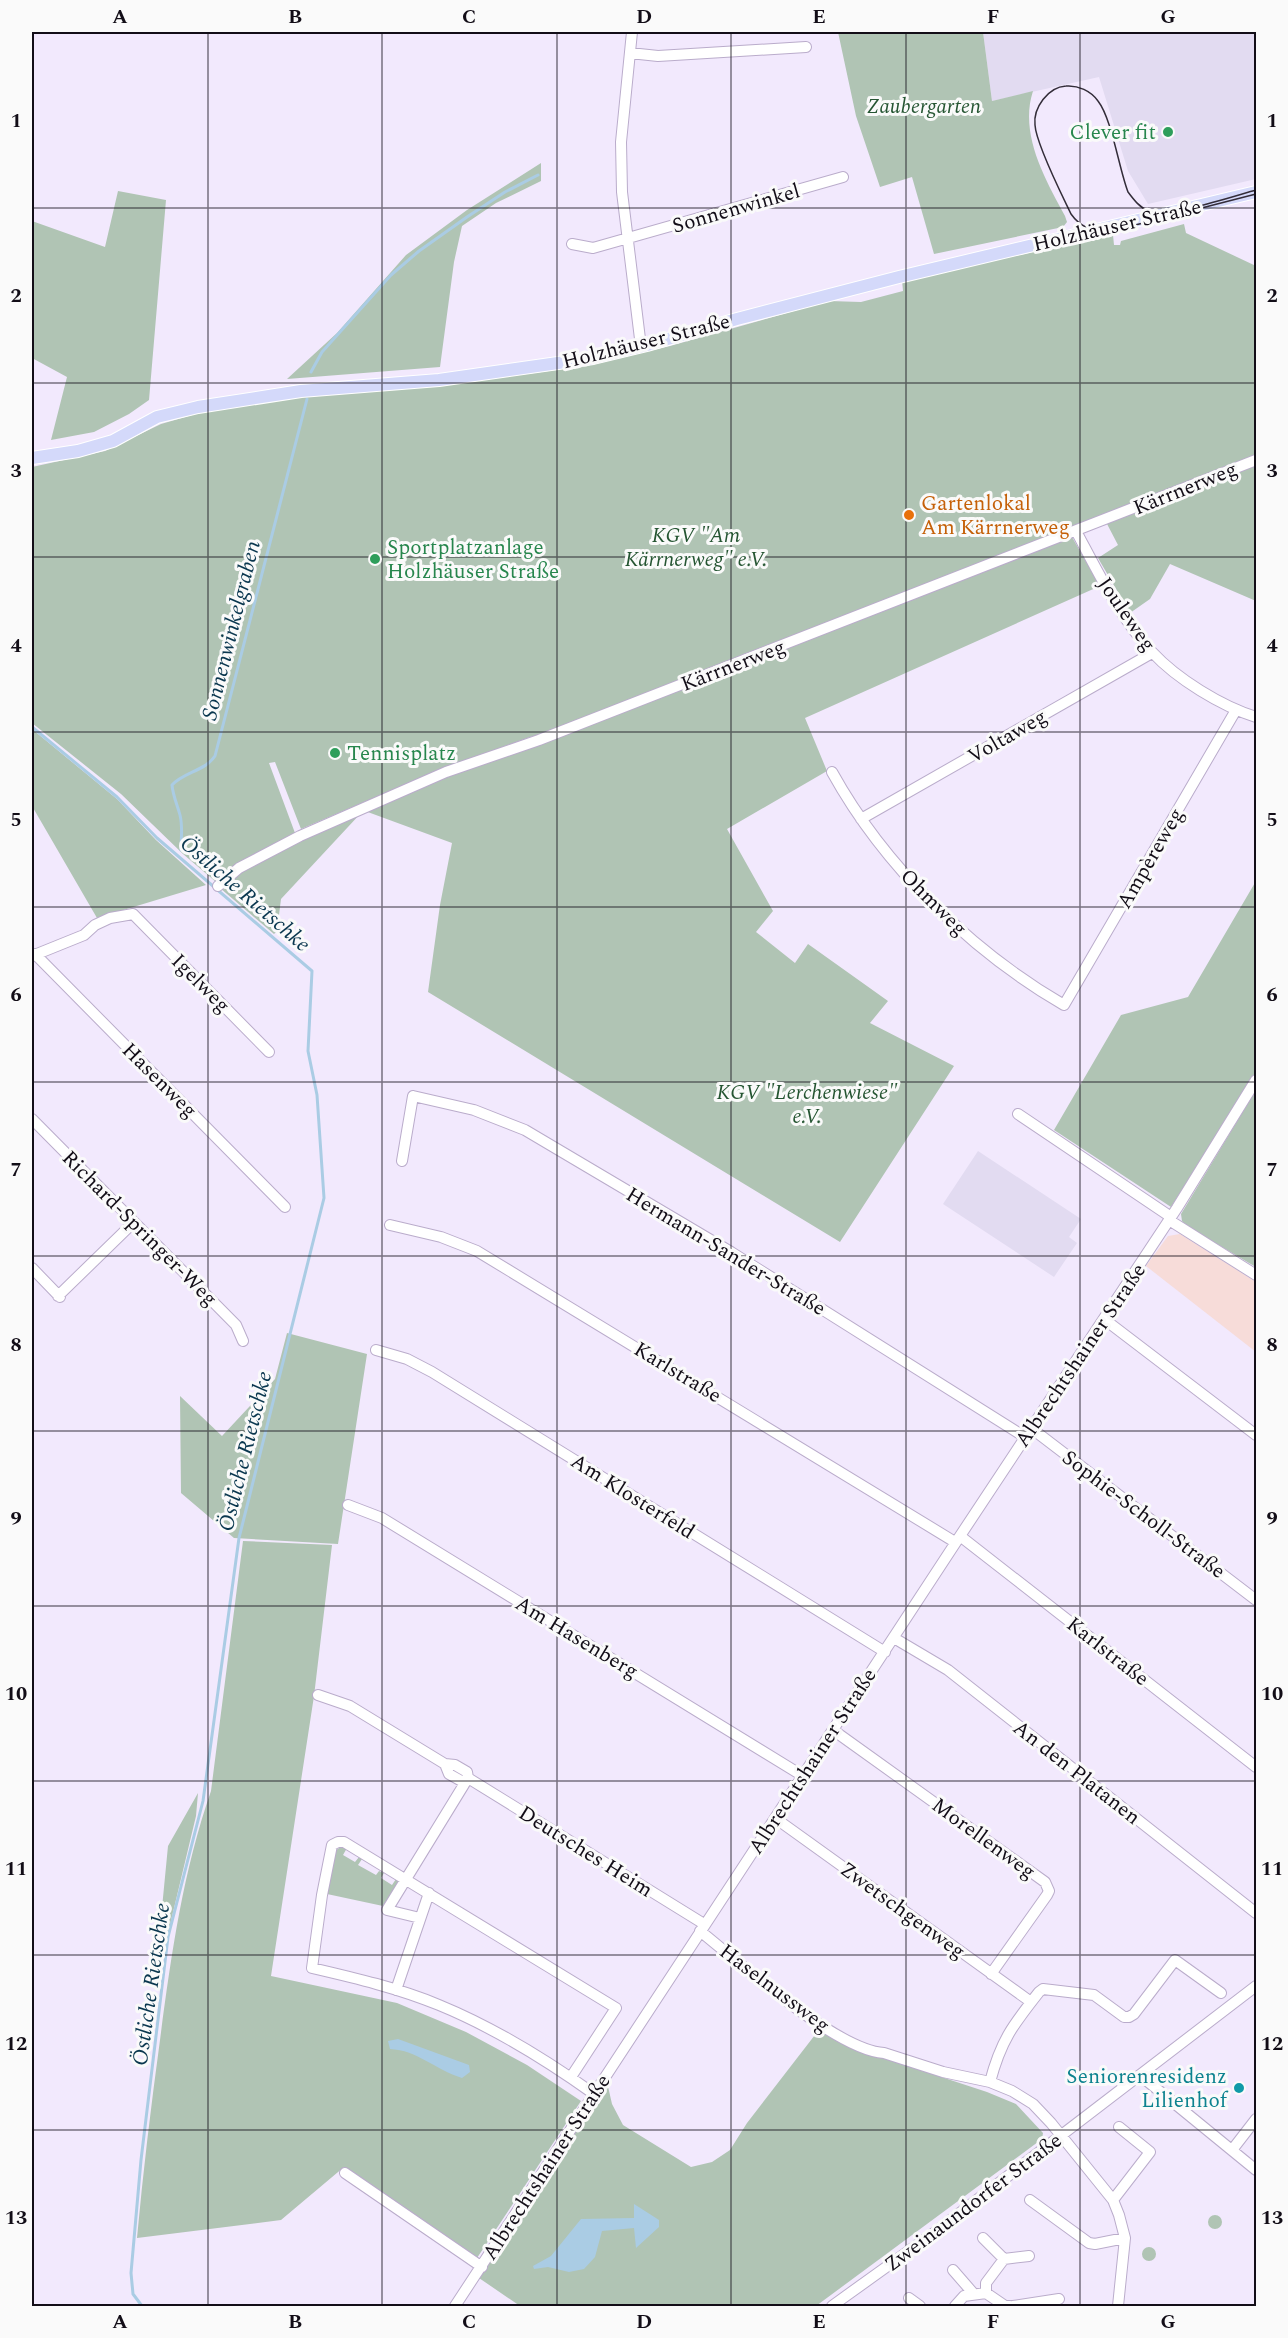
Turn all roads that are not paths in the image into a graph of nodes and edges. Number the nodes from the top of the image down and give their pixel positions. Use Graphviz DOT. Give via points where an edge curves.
graph roads {
  1 [pos="632,32"];
  2 [pos="806,46"];
  3 [pos="630,53"];
  4 [pos="843,177"];
  5 [pos="1257,192"];
  6 [pos="628,240"];
  7 [pos="572,244"];
  8 [pos="641,347"];
  9 [pos="32,458"];
  10 [pos="1257,460"];
  11 [pos="1076,531"];
  12 [pos="1152,653"];
  13 [pos="1236,710"];
  14 [pos="1257,717"];
  15 [pos="832,772"];
  16 [pos="861,819"];
  17 [pos="218,886"];
  18 [pos="33,955"];
  19 [pos="1064,1005"];
  20 [pos="269,1052"];
  21 [pos="1257,1080"];
  22 [pos="1018,1114"];
  23 [pos="32,1119"];
  24 [pos="402,1161"];
  25 [pos="285,1207"];
  26 [pos="1170,1218"];
  27 [pos="134,1222"];
  28 [pos="390,1225"];
  29 [pos="32,1268"];
  30 [pos="1257,1275"];
  31 [pos="1104,1319"];
  32 [pos="243,1341"];
  33 [pos="376,1350"];
  34 [pos="1028,1432"];
  35 [pos="1257,1435"];
  36 [pos="348,1505"];
  37 [pos="957,1539"];
  38 [pos="1257,1600"];
  39 [pos="894,1638"];
  40 [pos="885,1652"];
  41 [pos="318,1695"];
  42 [pos="833,1730"];
  43 [pos="1257,1767"];
  44 [pos="803,1776"];
  45 [pos="467,1781"];
  46 [pos="775,1818"];
  47 [pos="405,1878"];
  48 [pos="429,1893"];
  49 [pos="1257,1913"];
  50 [pos="420,1918"];
  51 [pos="702,1928"];
  52 [pos="991,1974"];
  53 [pos="1257,1986"];
  54 [pos="396,1990"];
  55 [pos="1221,1993"];
  56 [pos="1031,2002"];
  57 [pos="1141,2076"];
  58 [pos="571,2077"];
  59 [pos="990,2082"];
  60 [pos="594,2094"];
  61 [pos="1257,2119"];
  62 [pos="1119,2127"];
  63 [pos="1062,2136"];
  64 [pos="1232,2150"];
  65 [pos="1257,2170"];
  66 [pos="345,2173"];
  67 [pos="1030,2200"];
  68 [pos="1113,2200"];
  69 [pos="983,2238"];
  70 [pos="1125,2238"];
  71 [pos="1029,2256"];
  72 [pos="1004,2259"];
  73 [pos="482,2266"];
  74 [pos="953,2270"];
  75 [pos="972,2293"];
  76 [pos="986,2293"];
  77 [pos="909,2298"];
  78 [pos="1059,2299"];
  79 [pos="456,2307"];
  80 [pos="832,2307"];
  81 [pos="920,2307"];
  82 [pos="955,2307"];
  83 [pos="1012,2307"];
  84 [pos="1118,2307"];
  1 -- 3 [label="street"];
  2 -- 3 [label="street" via="658,56"];
  3 -- 6 [label="street" via="621,142"];
  4 -- 6 [label="street, Sonnenwinkel"];
  5 -- 8 [label="main road, Holzhäuser Straße" via="888,280"];
  6 -- 7 [label="street, Sonnenwinkel" via="593,248"];
  6 -- 8 [label="street"];
  8 -- 9 [label="main road, Holzhäuser Straße" via="490,374 301,391 198,407 158,417 113,441"];
  10 -- 11 [label="street, Kärrnerweg"];
  11 -- 12 [label="street, Jouleweg"];
  11 -- 17 [label="street, Kärrnerweg" via="539,740 446,772 300,836 239,868"];
  12 -- 13 [label="street, Jouleweg"];
  12 -- 16 [label="street, Voltaweg"];
  13 -- 14 [label="street, Jouleweg"];
  13 -- 19 [label="street, Ampèreweg"];
  15 -- 16 [label="street, Ohmweg"];
  16 -- 19 [label="street, Ohmweg" via="913,882 975,942"];
  18 -- 20 [label="street, Igelweg" via="76,939 110,918 133,914"];
  18 -- 25 [label="street, Hasenweg"];
  21 -- 26 [label="street, Albrechtshainer Straße"];
  22 -- 26 [label="street"];
  23 -- 27 [label="street, Richard-Springer-Weg"];
  24 -- 34 [label="street, Hermann-Sander-Straße" via="413,1096 474,1110 525,1130"];
  26 -- 30 [label="street"];
  26 -- 31 [label="street, Albrechtshainer Straße"];
  27 -- 29 [label="street" via="59,1297"];
  27 -- 32 [label="street, Richard-Springer-Weg" via="236,1325"];
  28 -- 37 [label="street, Karlstraße" via="441,1237 477,1251"];
  31 -- 34 [label="street, Albrechtshainer Straße"];
  31 -- 35 [label="street"];
  33 -- 40 [label="street, Am Klosterfeld" via="432,1371"];
  34 -- 37 [label="street, Albrechtshainer Straße"];
  34 -- 38 [label="street, Sophie-Scholl-Straße"];
  36 -- 44 [label="street, Am Hasenberg" via="382,1518"];
  37 -- 39 [label="street, Albrechtshainer Straße"];
  37 -- 43 [label="street, Karlstraße"];
  39 -- 40 [label="street, Albrechtshainer Straße"];
  39 -- 49 [label="street, An den Platanen" via="948,1670"];
  40 -- 42 [label="street, Albrechtshainer Straße"];
  41 -- 45 [label="street, Deutsches Heim" via="350,1706 445,1764 455,1765 467,1773"];
  42 -- 44 [label="street, Albrechtshainer Straße"];
  42 -- 52 [label="street, Morellenweg" via="1045,1882 1047,1895"];
  44 -- 46 [label="street, Albrechtshainer Straße"];
  45 -- 47 [label="street"];
  45 -- 51 [label="street, Deutsches Heim"];
  46 -- 51 [label="street, Albrechtshainer Straße"];
  46 -- 52 [label="street, Zwetschgenweg"];
  47 -- 48 [label="street"];
  47 -- 50 [label="street" via="387,1910"];
  47 -- 54 [label="street" via="344,1842 332,1845 312,1968"];
  48 -- 50 [label="street"];
  48 -- 58 [label="street" via="616,2008"];
  50 -- 54 [label="street"];
  51 -- 59 [label="street, Haselnussweg" via="811,2019 842,2037 870,2050"];
  51 -- 60 [label="street, Albrechtshainer Straße"];
  52 -- 56 [label="street, Zwetschgenweg"];
  53 -- 57 [label="street, Zweinaundorfer Straße"];
  54 -- 58 [label="street" via="480,2023"];
  55 -- 56 [label="street" via="1175,1960 1129,2017 1098,1997 1068,1991 1044,1989"];
  56 -- 59 [label="street" via="1004,2039"];
  57 -- 63 [label="street, Zweinaundorfer Straße"];
  57 -- 64 [label="street"];
  58 -- 60 [label="street"];
  59 -- 63 [label="street, Haselnussweg" via="1027,2100"];
  60 -- 73 [label="street, Albrechtshainer Straße"];
  61 -- 64 [label="street"];
  62 -- 68 [label="street" via="1150,2152"];
  63 -- 68 [label="street, Haselnussweg"];
  63 -- 80 [label="street, Zweinaundorfer Straße"];
  64 -- 65 [label="street"];
  66 -- 73 [label="street"];
  67 -- 70 [label="street" via="1089,2243"];
  68 -- 70 [label="street, Haselnussweg"];
  69 -- 72 [label="street"];
  70 -- 84 [label="street"];
  71 -- 72 [label="street"];
  72 -- 76 [label="street" via="986,2283"];
  73 -- 79 [label="street, Albrechtshainer Straße"];
  74 -- 75 [label="street"];
  75 -- 76 [label="street"];
  75 -- 82 [label="street" via="962,2297"];
  76 -- 83 [label="street"];
  77 -- 81 [label="street"];
  78 -- 83 [label="street"];
}
